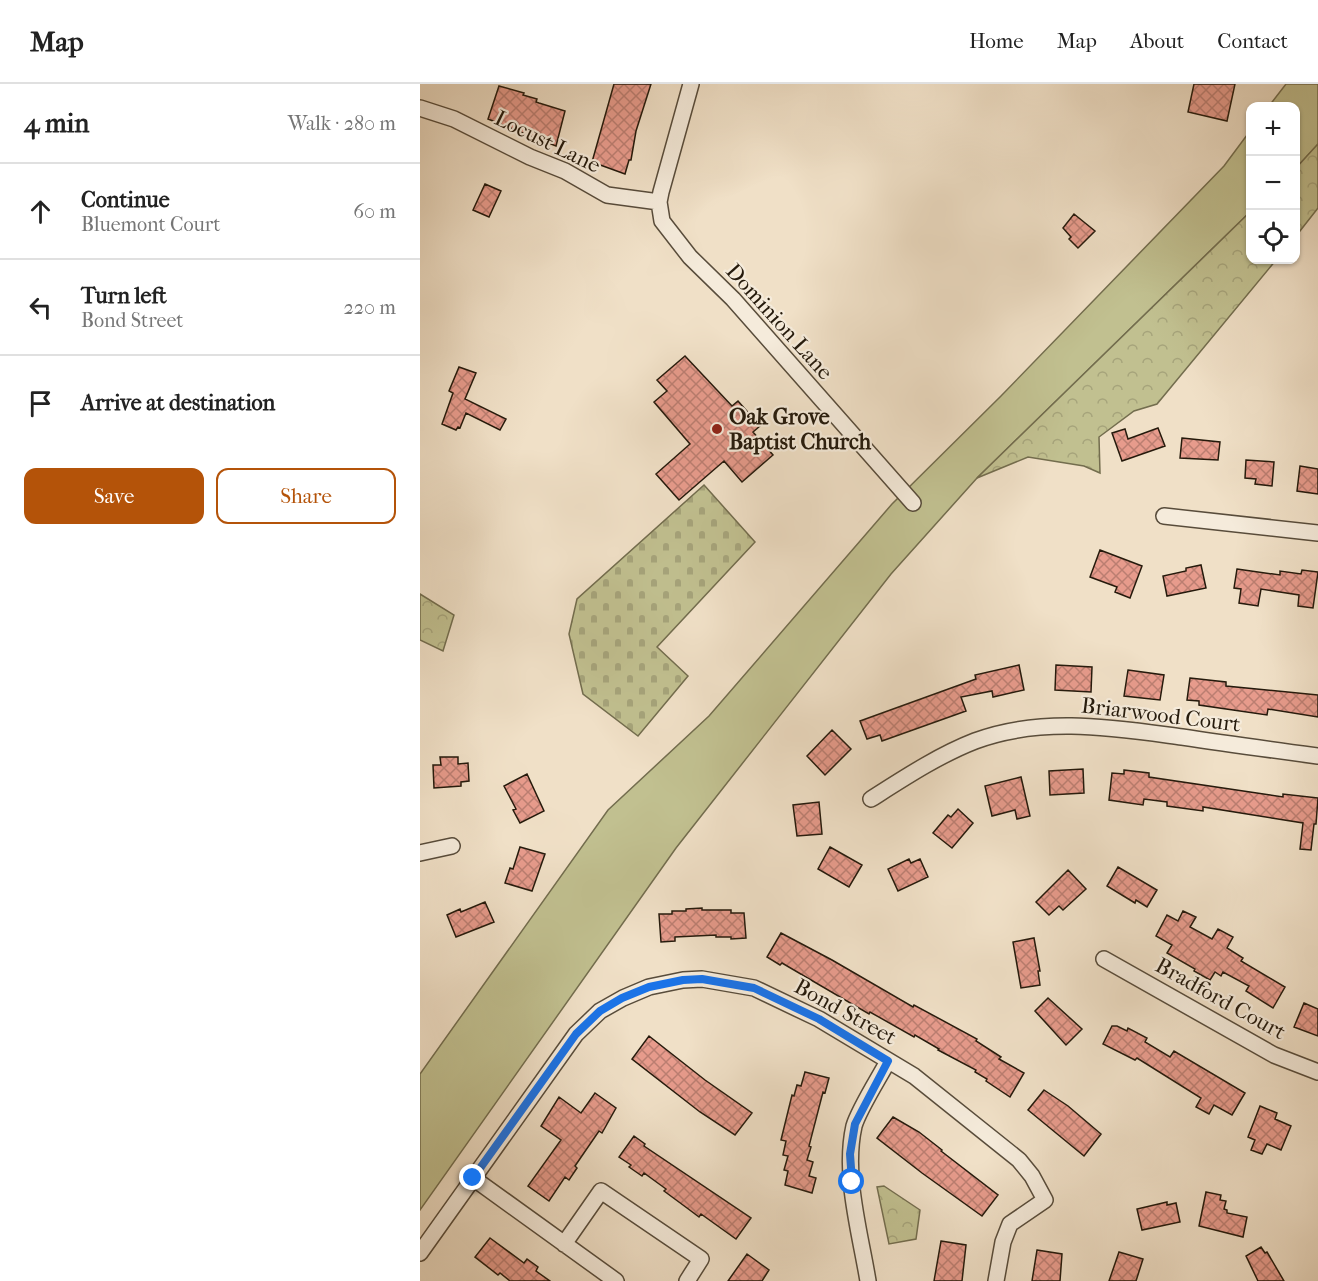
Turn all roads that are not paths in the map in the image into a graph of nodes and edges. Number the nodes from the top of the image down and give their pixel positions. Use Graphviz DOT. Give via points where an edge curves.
graph roads {
  1 [pos="691,84"];
  2 [pos="420,108"];
  3 [pos="659,202"];
  4 [pos="913,503"];
  5 [pos="1164,516"];
  6 [pos="1318,532"];
  7 [pos="1318,756"];
  8 [pos="872,799"];
  9 [pos="452,846"];
  10 [pos="420,853"];
  11 [pos="1104,959"];
  12 [pos="888,1061"];
  13 [pos="1318,1072"];
  14 [pos="473,1178"];
  15 [pos="564,1244"];
  16 [pos="420,1253"];
  17 [pos="616,1281"];
  18 [pos="687,1281"];
  19 [pos="868,1281"];
  20 [pos="996,1281"];
  1 -- 3 [label="street"];
  2 -- 3 [label="street, Locust Lane" via="454,119 607,195"];
  3 -- 4 [label="street, Dominion Lane" via="662,221 690,257 733,299"];
  5 -- 6 [label="street"];
  7 -- 8 [label="street, Briarwood Court" via="1111,727 1022,729 975,741 913,772"];
  9 -- 10 [label="street"];
  11 -- 13 [label="street, Bradford Court" via="1274,1056"];
  12 -- 14 [label="street, Bond Street" via="819,1019 754,988 702,979 649,987 600,1011 576,1034"];
  12 -- 19 [label="street" via="855,1124 850,1154"];
  12 -- 20 [label="street, Bond Street" via="914,1076 1019,1160 1045,1200 1010,1224"];
  14 -- 15 [label="street"];
  14 -- 16 [label="street, Bond Street"];
  15 -- 17 [label="street"];
  15 -- 18 [label="street" via="601,1191 701,1259"];
}
